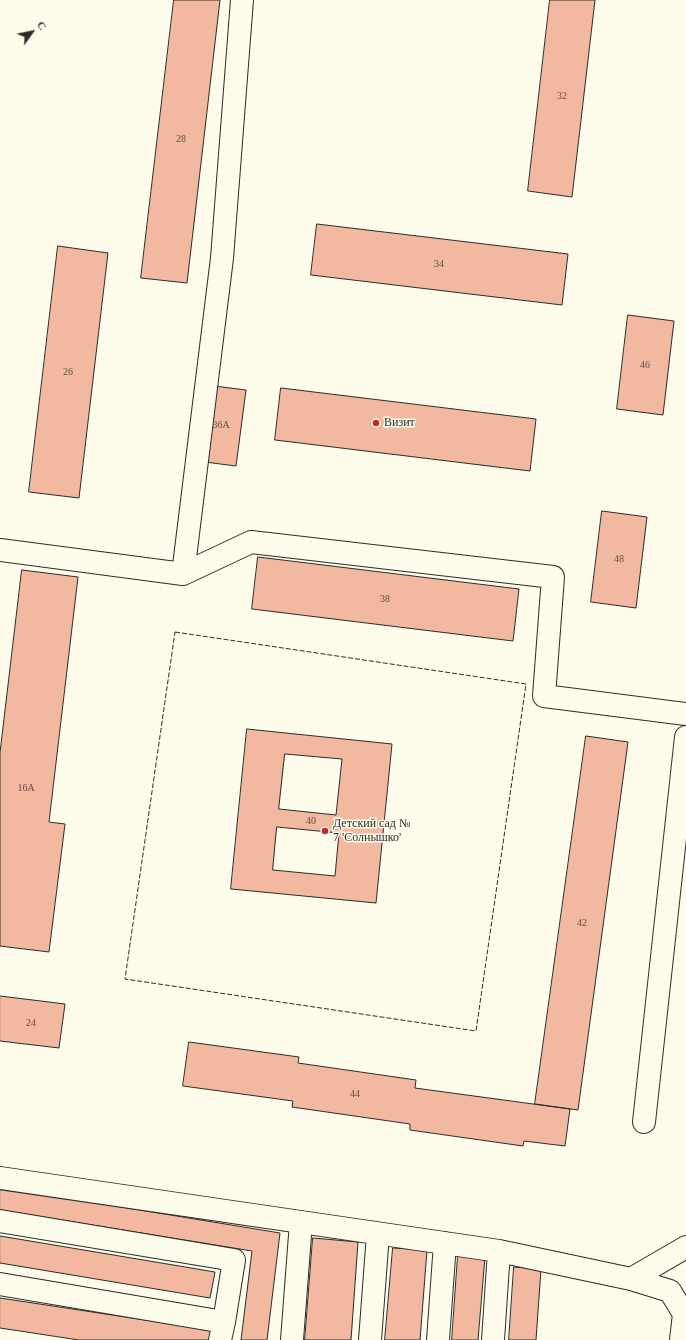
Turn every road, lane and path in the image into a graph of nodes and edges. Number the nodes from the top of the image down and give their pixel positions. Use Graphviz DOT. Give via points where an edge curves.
graph roads {
  1 [pos="242,0"];
  2 [pos="0,550"];
  3 [pos="183,574"];
  4 [pos="686,714"];
  5 [pos="686,737"];
  6 [pos="644,1122"];
  7 [pos="0,1178"];
  8 [pos="0,1221"];
  9 [pos="301,1222"];
  10 [pos="378,1234"];
  11 [pos="445,1243"];
  12 [pos="686,1247"];
  13 [pos="499,1251"];
  14 [pos="631,1279"];
  15 [pos="0,1284"];
  16 [pos="222,1331"];
  17 [pos="292,1340"];
  18 [pos="370,1340"];
  19 [pos="438,1340"];
  20 [pos="493,1340"];
  21 [pos="681,1340"];
  1 -- 3 [label="street" via="222,258"];
  2 -- 3 [label="street"];
  3 -- 4 [label="street" via="251,542 553,577 544,696"];
  5 -- 6 [label="street"];
  7 -- 9 [label="street"];
  8 -- 16 [label="street" via="234,1260"];
  9 -- 10 [label="street"];
  9 -- 17 [label="street"];
  10 -- 11 [label="street"];
  10 -- 18 [label="street"];
  11 -- 13 [label="street"];
  11 -- 19 [label="street"];
  12 -- 14 [label="street"];
  13 -- 14 [label="street"];
  13 -- 20 [label="street"];
  14 -- 21 [label="street" via="670,1291 684,1314"];
  15 -- 16 [label="street"];
}
